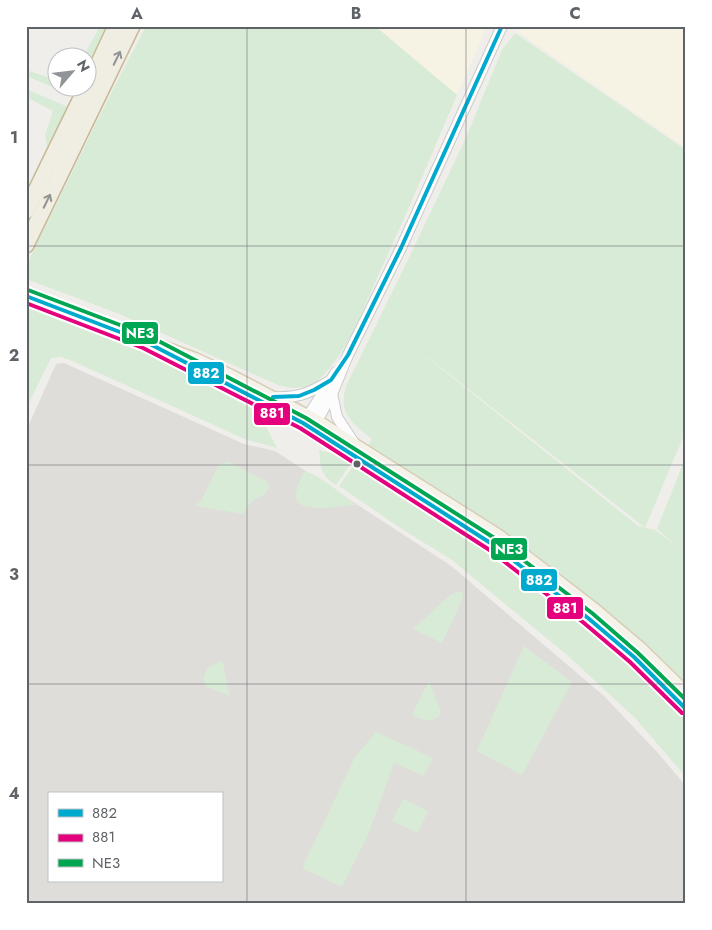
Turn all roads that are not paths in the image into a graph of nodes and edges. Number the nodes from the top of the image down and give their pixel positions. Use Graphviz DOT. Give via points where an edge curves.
graph roads {
  1 [pos="116,26"];
  2 [pos="132,26"];
  3 [pos="502,26"];
  4 [pos="98,69"];
  5 [pos="98,76"];
  6 [pos="86,98"];
  7 [pos="78,120"];
  8 [pos="26,211"];
  9 [pos="26,245"];
  10 [pos="26,296"];
  11 [pos="146,342"];
  12 [pos="348,355"];
  13 [pos="331,380"];
  14 [pos="332,394"];
  15 [pos="273,398"];
  16 [pos="310,422"];
  17 [pos="356,446"];
  18 [pos="686,693"];
  19 [pos="686,708"];
  1 -- 4 [label="highway"];
  5 -- 2 [label="highway, one-way"];
  3 -- 12 [label="street" via="377,299"];
  6 -- 7 [label="highway"];
  7 -- 8 [label="highway"];
  9 -- 7 [label="highway, one-way"];
  10 -- 11 [label="main road"];
  11 -- 15 [label="main road" via="195,359"];
  11 -- 16 [label="main road"];
  12 -- 13 [label="street"];
  12 -- 14 [label="street"];
  13 -- 15 [label="street" via="306,394"];
  13 -- 16 [label="street"];
  14 -- 16 [label="street"];
  14 -- 17 [label="street" via="337,417"];
  15 -- 16 [label="main road"];
  16 -- 17 [label="main road"];
  16 -- 19 [label="main road" via="515,561 634,657"];
  17 -- 18 [label="main road" via="478,522 545,570 641,649"];
}
